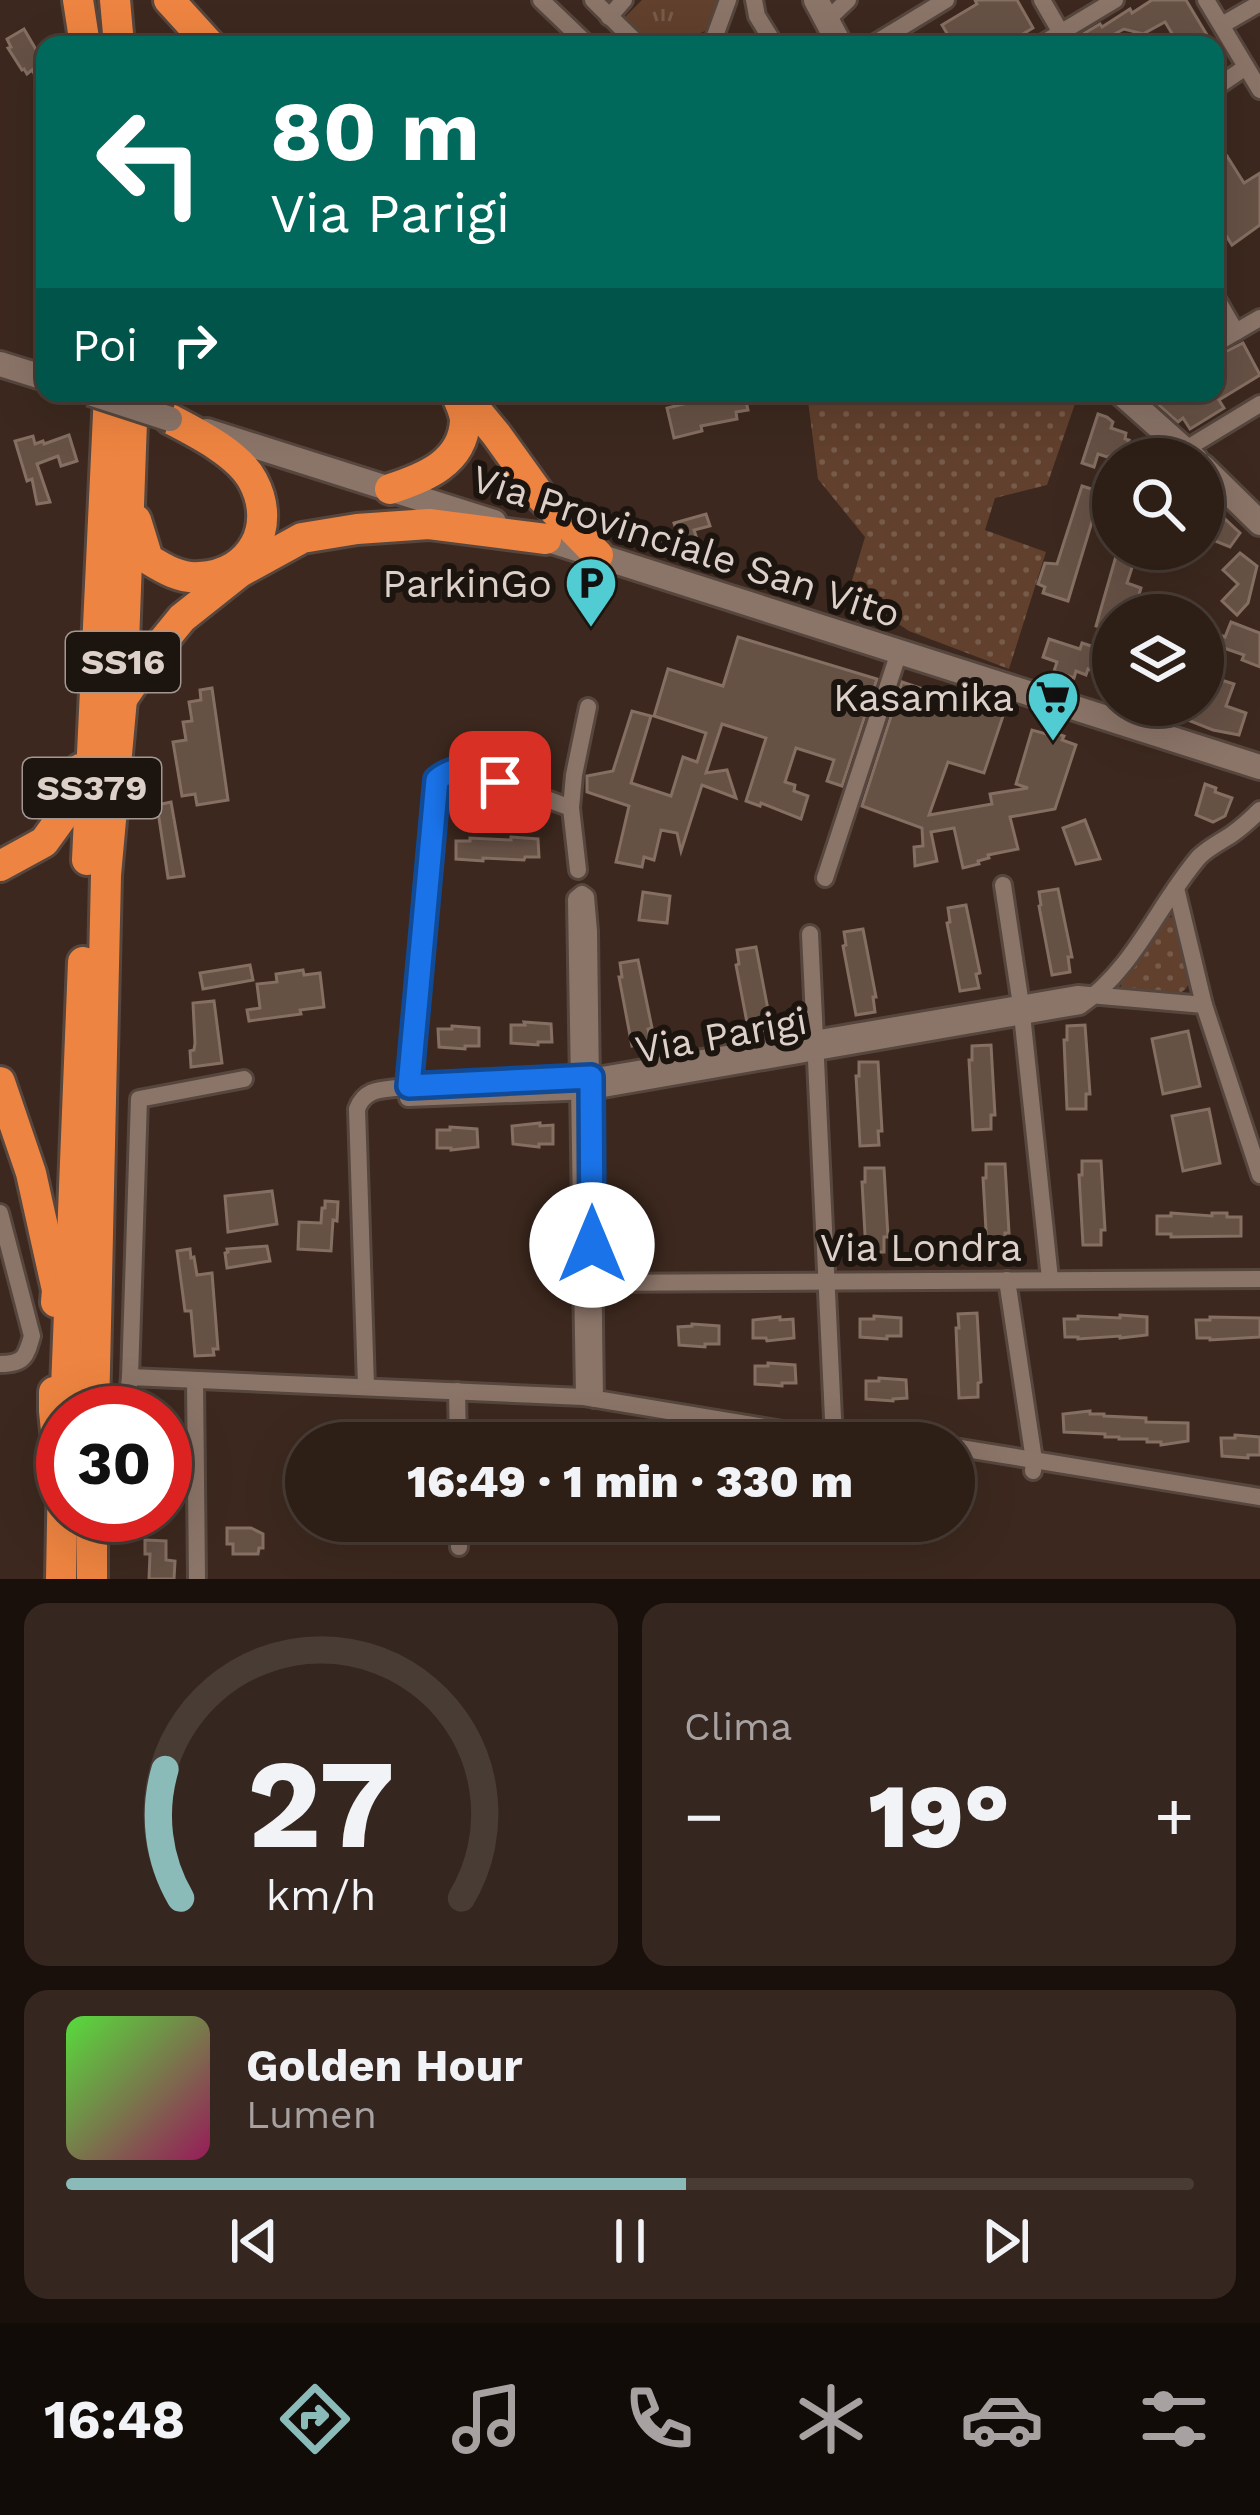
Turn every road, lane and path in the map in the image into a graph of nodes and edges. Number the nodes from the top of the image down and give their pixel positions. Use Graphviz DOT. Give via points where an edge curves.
graph roads {
  1 [pos="78,0"];
  2 [pos="91,0"];
  3 [pos="115,0"];
  4 [pos="169,0"];
  5 [pos="541,0"];
  6 [pos="593,0"];
  7 [pos="624,0"];
  8 [pos="728,0"];
  9 [pos="754,0"];
  10 [pos="848,0"];
  11 [pos="946,0"];
  12 [pos="1042,0"];
  13 [pos="1115,0"];
  14 [pos="1206,0"];
  15 [pos="1260,3"];
  16 [pos="821,10"];
  17 [pos="609,17"];
  18 [pos="1222,26"];
  19 [pos="84,36"];
  20 [pos="96,36"];
  21 [pos="118,36"];
  22 [pos="202,36"];
  23 [pos="579,36"];
  24 [pos="629,36"];
  25 [pos="715,36"];
  26 [pos="769,36"];
  27 [pos="887,36"];
  28 [pos="1062,36"];
  29 [pos="1068,36"];
  30 [pos="1246,67"];
  31 [pos="1224,82"];
  32 [pos="1260,89"];
  33 [pos="1224,311"];
  34 [pos="1260,317"];
  35 [pos="1236,332"];
  36 [pos="1224,339"];
  37 [pos="0,364"];
  38 [pos="36,375"];
  39 [pos="110,402"];
  40 [pos="118,402"];
  41 [pos="134,402"];
  42 [pos="461,402"];
  43 [pos="466,402"];
  44 [pos="1134,402"];
  45 [pos="1260,404"];
  46 [pos="170,419"];
  47 [pos="1168,438"];
  48 [pos="1219,438"];
  49 [pos="131,449"];
  50 [pos="1224,487"];
  51 [pos="390,489"];
  52 [pos="1260,523"];
  53 [pos="546,539"];
  54 [pos="598,555"];
  55 [pos="103,562"];
  56 [pos="899,652"];
  57 [pos="122,699"];
  58 [pos="588,707"];
  59 [pos="1260,767"];
  60 [pos="571,808"];
  61 [pos="1260,810"];
  62 [pos="1260,822"];
  63 [pos="1236,832"];
  64 [pos="0,866"];
  65 [pos="578,870"];
  66 [pos="825,878"];
  67 [pos="1003,885"];
  68 [pos="1176,888"];
  69 [pos="810,934"];
  70 [pos="1097,994"];
  71 [pos="1204,1005"];
  72 [pos="1022,1010"];
  73 [pos="817,1045"];
  74 [pos="244,1079"];
  75 [pos="0,1082"];
  76 [pos="586,1084"];
  77 [pos="409,1086"];
  78 [pos="1260,1175"];
  79 [pos="0,1214"];
  80 [pos="1260,1279"];
  81 [pos="827,1280"];
  82 [pos="1006,1280"];
  83 [pos="1050,1280"];
  84 [pos="587,1283"];
  85 [pos="95,1348"];
  86 [pos="0,1364"];
  87 [pos="130,1377"];
  88 [pos="195,1380"];
  89 [pos="55,1386"];
  90 [pos="66,1386"];
  91 [pos="94,1386"];
  92 [pos="102,1386"];
  93 [pos="129,1386"];
  94 [pos="366,1386"];
  95 [pos="385,1387"];
  96 [pos="458,1391"];
  97 [pos="589,1393"];
  98 [pos="458,1422"];
  99 [pos="762,1422"];
  100 [pos="833,1422"];
  101 [pos="975,1453"];
  102 [pos="975,1460"];
  103 [pos="1033,1465"];
  104 [pos="1260,1497"];
  105 [pos="1260,1508"];
  106 [pos="61,1542"];
  107 [pos="94,1542"];
  108 [pos="459,1542"];
  109 [pos="459,1547"];
  110 [pos="61,1579"];
  111 [pos="92,1579"];
  112 [pos="196,1579"];
  1 -- 19 [label="highway"];
  2 -- 20 [label="highway"];
  3 -- 21 [label="highway"];
  4 -- 22 [label="highway"];
  5 -- 23 [label="street"];
  6 -- 17 [label="street"];
  7 -- 17 [label="street"];
  8 -- 25 [label="street"];
  9 -- 26 [label="street"];
  10 -- 16 [label="street"];
  11 -- 27 [label="street"];
  12 -- 28 [label="street"];
  13 -- 29 [label="street"];
  14 -- 18 [label="street"];
  15 -- 18 [label="street"];
  17 -- 24 [label="street"];
  18 -- 30 [label="street"];
  30 -- 31 [label="street"];
  30 -- 32 [label="street"];
  33 -- 35 [label="street"];
  34 -- 35 [label="street"];
  35 -- 36 [label="street"];
  37 -- 38 [label="main road"];
  39 -- 55 [label="highway, SS379"];
  40 -- 46 [label="main road, Via Provinciale San Vito, bridge"];
  41 -- 49 [label="highway, SS16"];
  42 -- 51 [label="highway" via="465,420 454,456"];
  43 -- 54 [label="highway"];
  44 -- 47 [label="main road"];
  45 -- 48 [label="street"];
  46 -- 49 [label="highway" via="206,438 254,482 264,524 247,557 196,578 148,559"];
  46 -- 51 [label="main road, Via Provinciale San Vito"];
  49 -- 57 [label="highway, SS16"];
  50 -- 52 [label="main road"];
  51 -- 53 [label="main road, Via Provinciale San Vito"];
  53 -- 54 [label="main road, Via Provinciale San Vito"];
  53 -- 57 [label="highway" via="429,524 302,538 240,572 182,618"];
  54 -- 56 [label="main road, Via Provinciale San Vito"];
  55 -- 64 [label="highway" via="73,802 44,842"];
  55 -- 90 [label="highway, SS379"];
  56 -- 59 [label="main road, Via Provinciale San Vito"];
  56 -- 66 [label="street"];
  57 -- 85 [label="highway, SS16" via="106,875"];
  58 -- 60 [label="street"];
  60 -- 65 [label="street"];
  60 -- 77 [label="street" via="465,769 437,780"];
  61 -- 63 [label="street"];
  62 -- 63 [label="street"];
  63 -- 68 [label="street" via="1203,853"];
  67 -- 72 [label="street"];
  68 -- 70 [label="street"];
  68 -- 71 [label="street"];
  69 -- 73 [label="street"];
  70 -- 71 [label="street, Via Parigi"];
  70 -- 72 [label="street, Via Parigi"];
  71 -- 78 [label="street"];
  72 -- 73 [label="street, Via Parigi"];
  72 -- 83 [label="street"];
  73 -- 76 [label="street, Via Parigi"];
  73 -- 81 [label="street"];
  74 -- 87 [label="street" via="139,1099"];
  75 -- 89 [label="highway" via="57,1289"];
  76 -- 76 [label="street" via="589,931 582,894 576,899"];
  76 -- 77 [label="street, Via Parigi"];
  76 -- 84 [label="street"];
  77 -- 94 [label="street, Via Parigi" via="369,1091 357,1108"];
  79 -- 86 [label="street" via="32,1336 27,1355"];
  80 -- 83 [label="street, Via Londra"];
  81 -- 82 [label="street, Via Londra"];
  81 -- 84 [label="street, Via Londra"];
  81 -- 100 [label="street"];
  82 -- 83 [label="street, Via Londra"];
  82 -- 103 [label="street"];
  84 -- 97 [label="street"];
  85 -- 91 [label="highway"];
  85 -- 92 [label="highway"];
  87 -- 88 [label="street"];
  87 -- 93 [label="street"];
  88 -- 94 [label="street"];
  88 -- 112 [label="street"];
  94 -- 95 [label="street"];
  95 -- 96 [label="street"];
  95 -- 97 [label="street" via="409,1379"];
  96 -- 97 [label="street"];
  96 -- 98 [label="street"];
  97 -- 99 [label="street"];
  101 -- 103 [label="street"];
  102 -- 103 [label="street"];
  103 -- 104 [label="street"];
  103 -- 105 [label="street"];
  106 -- 110 [label="highway"];
  107 -- 111 [label="highway"];
  108 -- 109 [label="street"];
}
